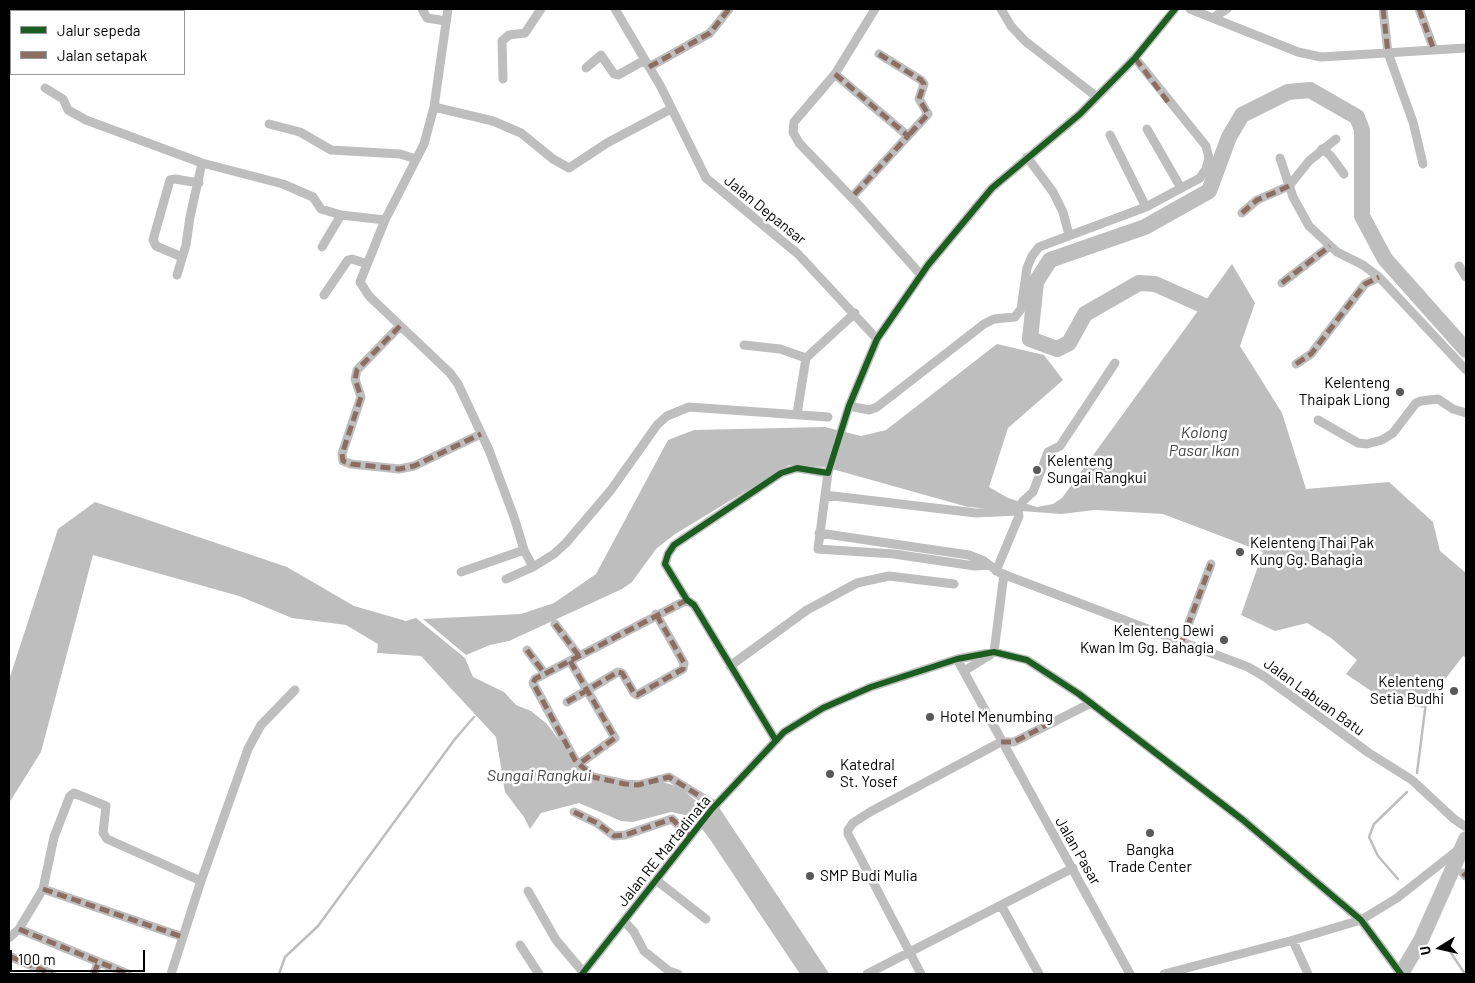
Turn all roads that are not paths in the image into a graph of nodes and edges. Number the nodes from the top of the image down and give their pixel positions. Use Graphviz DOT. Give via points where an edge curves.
graph roads {
  1 [pos="422,9"];
  2 [pos="448,9"];
  3 [pos="541,9"];
  4 [pos="615,9"];
  5 [pos="729,9"];
  6 [pos="875,9"];
  7 [pos="1001,9"];
  8 [pos="1175,9"];
  9 [pos="1190,9"];
  10 [pos="1227,9"];
  11 [pos="1383,9"];
  12 [pos="1418,9"];
  13 [pos="1214,17"];
  14 [pos="446,21"];
  15 [pos="1466,48"];
  16 [pos="1434,50"];
  17 [pos="1388,53"];
  18 [pos="879,54"];
  19 [pos="1135,58"];
  20 [pos="647,64"];
  21 [pos="586,68"];
  22 [pos="835,74"];
  23 [pos="503,79"];
  24 [pos="46,88"];
  25 [pos="1097,98"];
  26 [pos="434,107"];
  27 [pos="671,109"];
  28 [pos="270,124"];
  29 [pos="1147,129"];
  30 [pos="908,136"];
  31 [pos="1110,136"];
  32 [pos="1336,139"];
  33 [pos="1322,150"];
  34 [pos="1027,157"];
  35 [pos="1280,158"];
  36 [pos="416,159"];
  37 [pos="202,163"];
  38 [pos="1423,164"];
  39 [pos="1344,174"];
  40 [pos="199,183"];
  41 [pos="1289,186"];
  42 [pos="1181,188"];
  43 [pos="852,198"];
  44 [pos="1146,207"];
  45 [pos="1242,213"];
  46 [pos="341,215"];
  47 [pos="385,220"];
  48 [pos="1069,235"];
  49 [pos="1330,246"];
  50 [pos="322,247"];
  51 [pos="182,257"];
  52 [pos="367,264"];
  53 [pos="1459,266"];
  54 [pos="177,274"];
  55 [pos="921,275"];
  56 [pos="1379,276"];
  57 [pos="1466,276"];
  58 [pos="1282,283"];
  59 [pos="324,295"];
  60 [pos="855,313"];
  61 [pos="400,326"];
  62 [pos="877,338"];
  63 [pos="744,344"];
  64 [pos="806,358"];
  65 [pos="1115,363"];
  66 [pos="1296,364"];
  67 [pos="1466,370"];
  68 [pos="849,406"];
  69 [pos="1466,413"];
  70 [pos="797,414"];
  71 [pos="828,418"];
  72 [pos="1318,420"];
  73 [pos="481,434"];
  74 [pos="828,472"];
  75 [pos="825,495"];
  76 [pos="1020,508"];
  77 [pos="819,533"];
  78 [pos="894,543"];
  79 [pos="913,546"];
  80 [pos="524,550"];
  81 [pos="894,554"];
  82 [pos="912,556"];
  83 [pos="1210,564"];
  84 [pos="533,567"];
  85 [pos="996,570"];
  86 [pos="461,572"];
  87 [pos="506,579"];
  88 [pos="954,584"];
  89 [pos="687,600"];
  90 [pos="656,614"];
  91 [pos="555,624"];
  92 [pos="1182,641"];
  93 [pos="527,650"];
  94 [pos="994,652"];
  95 [pos="574,659"];
  96 [pos="957,659"];
  97 [pos="730,666"];
  98 [pos="964,671"];
  99 [pos="544,674"];
  100 [pos="295,690"];
  101 [pos="588,690"];
  102 [pos="567,702"];
  103 [pos="1091,703"];
  104 [pos="775,739"];
  105 [pos="1001,742"];
  106 [pos="579,764"];
  107 [pos="714,808"];
  108 [pos="574,812"];
  109 [pos="1466,827"];
  110 [pos="690,836"];
  111 [pos="1464,843"];
  112 [pos="1073,868"];
  113 [pos="1465,871"];
  114 [pos="656,880"];
  115 [pos="201,881"];
  116 [pos="43,889"];
  117 [pos="528,891"];
  118 [pos="1001,905"];
  119 [pos="706,919"];
  120 [pos="1361,920"];
  121 [pos="624,921"];
  122 [pos="19,930"];
  123 [pos="183,936"];
  124 [pos="9,938"];
  125 [pos="1293,940"];
  126 [pos="520,945"];
  127 [pos="909,952"];
  128 [pos="9,956"];
  129 [pos="98,963"];
  130 [pos="583,973"];
  131 [pos="52,974"];
  132 [pos="94,974"];
  133 [pos="128,974"];
  134 [pos="171,974"];
  135 [pos="539,974"];
  136 [pos="678,974"];
  137 [pos="824,974"];
  138 [pos="867,974"];
  139 [pos="920,974"];
  140 [pos="1039,974"];
  141 [pos="1130,974"];
  142 [pos="1164,974"];
  143 [pos="1308,974"];
  144 [pos="1401,974"];
  145 [pos="1412,974"];
  1 -- 14 [label="street" via="428,18"];
  2 -- 14 [label="street"];
  3 -- 23 [label="street" via="525,33 509,35 502,41"];
  4 -- 20 [label="street, Jalan Depansar"];
  5 -- 20 [label="street" via="710,33"];
  6 -- 22 [label="street"];
  7 -- 25 [label="street" via="1025,40"];
  8 -- 19 [label="street"];
  9 -- 13 [label="street"];
  10 -- 13 [label="street"];
  11 -- 17 [label="street"];
  12 -- 16 [label="street"];
  13 -- 17 [label="street" via="1298,52 1321,57"];
  14 -- 26 [label="street"];
  15 -- 16 [label="street"];
  16 -- 17 [label="street"];
  17 -- 38 [label="street" via="1413,122"];
  18 -- 30 [label="street" via="924,84 919,99 928,114"];
  19 -- 25 [label="street"];
  19 -- 42 [label="street" via="1206,146 1209,158 1206,170 1200,178"];
  20 -- 21 [label="street" via="618,75 601,55"];
  20 -- 27 [label="street, Jalan Depansar"];
  22 -- 30 [label="street"];
  22 -- 43 [label="street" via="794,122 792,132"];
  24 -- 37 [label="street" via="63,99 68,110 86,120"];
  25 -- 34 [label="street"];
  26 -- 27 [label="street" via="493,121 521,133 569,168 607,143"];
  26 -- 36 [label="street" via="424,144"];
  27 -- 60 [label="street, Jalan Depansar" via="712,185 798,254"];
  28 -- 36 [label="street" via="300,132 331,150 400,154"];
  29 -- 42 [label="street"];
  30 -- 43 [label="street"];
  31 -- 44 [label="street"];
  32 -- 33 [label="street"];
  33 -- 39 [label="street"];
  33 -- 41 [label="street"];
  34 -- 48 [label="street" via="1054,192"];
  34 -- 55 [label="street" via="977,204"];
  35 -- 41 [label="street"];
  36 -- 47 [label="street"];
  37 -- 40 [label="street"];
  37 -- 46 [label="street" via="283,184 316,199 319,208"];
  40 -- 51 [label="street"];
  40 -- 51 [label="street" via="170,180 153,240 156,246"];
  41 -- 45 [label="street" via="1257,200"];
  41 -- 49 [label="street" via="1309,226"];
  42 -- 44 [label="street"];
  43 -- 55 [label="street"];
  44 -- 48 [label="street"];
  46 -- 47 [label="street"];
  46 -- 50 [label="street"];
  47 -- 52 [label="street"];
  48 -- 68 [label="street" via="1039,247 1032,256 1021,309 1015,317 994,319 984,324 877,407 869,410"];
  49 -- 56 [label="street"];
  49 -- 58 [label="street"];
  51 -- 54 [label="street"];
  52 -- 59 [label="street" via="348,260"];
  52 -- 61 [label="street" via="361,286"];
  53 -- 57 [label="street"];
  55 -- 62 [label="street"];
  56 -- 66 [label="street" via="1365,284 1311,354"];
  56 -- 67 [label="street"];
  60 -- 62 [label="street, Jalan Depansar"];
  60 -- 64 [label="street"];
  61 -- 73 [label="street" via="450,373"];
  61 -- 73 [label="street" via="357,370 355,379 361,397 342,454 344,461 399,469 414,466"];
  62 -- 68 [label="street"];
  63 -- 64 [label="street" via="780,349"];
  64 -- 70 [label="street"];
  65 -- 76 [label="street" via="1060,446 1048,452 1033,492"];
  68 -- 74 [label="street"];
  69 -- 72 [label="street" via="1438,399 1421,401 1393,432 1382,440 1367,444 1358,443"];
  70 -- 71 [label="street"];
  70 -- 84 [label="street" via="689,407 667,416 566,543"];
  73 -- 80 [label="street"];
  74 -- 75 [label="street"];
  74 -- 89 [label="street" via="797,468 781,473 674,545 665,564"];
  75 -- 76 [label="street" via="976,512"];
  75 -- 77 [label="street"];
  76 -- 85 [label="street"];
  77 -- 78 [label="street, Jalan Labuan Batu"];
  77 -- 81 [label="street" via="818,549"];
  78 -- 79 [label="street, Jalan Labuan Batu"];
  78 -- 81 [label="street"];
  79 -- 82 [label="street"];
  79 -- 85 [label="street, Jalan Labuan Batu" via="969,555"];
  80 -- 84 [label="street"];
  80 -- 86 [label="street"];
  81 -- 82 [label="street"];
  82 -- 85 [label="street"];
  83 -- 92 [label="street"];
  84 -- 87 [label="street"];
  85 -- 92 [label="street, Jalan Labuan Batu"];
  85 -- 94 [label="street"];
  88 -- 97 [label="street" via="889,576 857,583 808,610"];
  89 -- 90 [label="street"];
  89 -- 97 [label="street" via="694,605"];
  90 -- 95 [label="street"];
  90 -- 101 [label="street" via="684,663 683,670 637,695 621,672"];
  91 -- 95 [label="street"];
  92 -- 109 [label="street, Jalan Labuan Batu" via="1265,677 1369,753 1412,780"];
  93 -- 99 [label="street"];
  94 -- 96 [label="street, Jalan RE Martadinata"];
  94 -- 98 [label="street"];
  94 -- 103 [label="street" via="1026,660"];
  95 -- 99 [label="street"];
  95 -- 101 [label="street"];
  96 -- 98 [label="street, Jalan Pasar"];
  96 -- 104 [label="street, Jalan RE Martadinata" via="847,697 813,713"];
  97 -- 104 [label="street"];
  98 -- 105 [label="street, Jalan Pasar"];
  99 -- 106 [label="street" via="533,683"];
  100 -- 115 [label="street" via="261,725 255,736"];
  101 -- 102 [label="street"];
  101 -- 106 [label="street" via="615,738"];
  103 -- 105 [label="street" via="1014,742"];
  103 -- 120 [label="street" via="1291,859"];
  104 -- 107 [label="street, Jalan RE Martadinata"];
  105 -- 112 [label="street, Jalan Pasar"];
  105 -- 127 [label="street" via="870,812 853,823 848,834"];
  106 -- 107 [label="street" via="594,777 625,784 672,778"];
  107 -- 110 [label="street, Jalan RE Martadinata"];
  107 -- 137 [label="street"];
  108 -- 110 [label="street" via="614,836 672,819"];
  110 -- 114 [label="street, Jalan RE Martadinata"];
  111 -- 120 [label="street" via="1397,898"];
  111 -- 144 [label="highway" via="1421,940"];
  112 -- 118 [label="street"];
  112 -- 141 [label="street, Jalan Pasar"];
  113 -- 145 [label="highway"];
  114 -- 119 [label="street"];
  114 -- 121 [label="street, Jalan RE Martadinata"];
  115 -- 116 [label="street" via="107,839 103,832 106,806 76,793 70,796 54,837"];
  115 -- 123 [label="street"];
  116 -- 122 [label="street"];
  116 -- 123 [label="street"];
  117 -- 130 [label="street" via="556,940"];
  118 -- 127 [label="street"];
  118 -- 140 [label="street"];
  120 -- 125 [label="street"];
  120 -- 144 [label="street"];
  121 -- 130 [label="street, Jalan RE Martadinata"];
  121 -- 136 [label="street" via="644,951 669,971"];
  122 -- 124 [label="street"];
  122 -- 129 [label="street" via="72,949"];
  123 -- 134 [label="street"];
  125 -- 142 [label="street"];
  125 -- 143 [label="street"];
  126 -- 135 [label="street"];
  127 -- 138 [label="street"];
  127 -- 139 [label="street"];
  128 -- 131 [label="street"];
  129 -- 132 [label="street"];
  129 -- 133 [label="street"];
}
